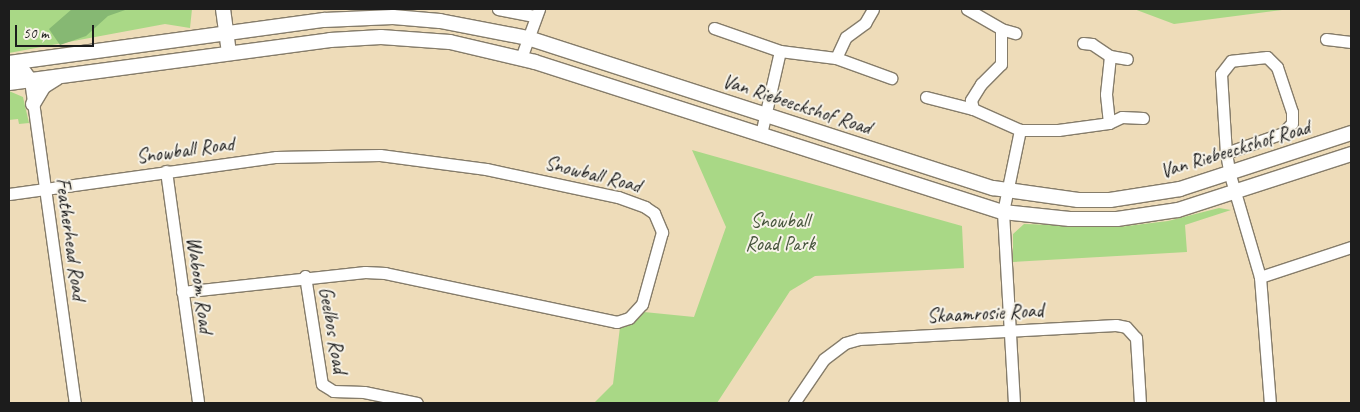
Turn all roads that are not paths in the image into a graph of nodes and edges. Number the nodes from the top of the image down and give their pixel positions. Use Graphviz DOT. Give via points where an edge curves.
graph roads {
  1 [pos="222,9"];
  2 [pos="498,9"];
  3 [pos="872,9"];
  4 [pos="967,9"];
  5 [pos="537,12"];
  6 [pos="714,28"];
  7 [pos="1001,29"];
  8 [pos="227,33"];
  9 [pos="1015,33"];
  10 [pos="528,38"];
  11 [pos="1326,39"];
  12 [pos="1351,42"];
  13 [pos="1083,44"];
  14 [pos="780,51"];
  15 [pos="229,53"];
  16 [pos="65,54"];
  17 [pos="1110,56"];
  18 [pos="521,58"];
  19 [pos="836,58"];
  20 [pos="1127,59"];
  21 [pos="9,62"];
  22 [pos="9,73"];
  23 [pos="65,75"];
  24 [pos="891,78"];
  25 [pos="30,80"];
  26 [pos="9,83"];
  27 [pos="926,97"];
  28 [pos="33,104"];
  29 [pos="973,109"];
  30 [pos="766,115"];
  31 [pos="1143,118"];
  32 [pos="1109,123"];
  33 [pos="1020,130"];
  34 [pos="1351,133"];
  35 [pos="761,134"];
  36 [pos="1226,152"];
  37 [pos="1351,154"];
  38 [pos="166,171"];
  39 [pos="1230,175"];
  40 [pos="45,189"];
  41 [pos="1005,190"];
  42 [pos="9,194"];
  43 [pos="1234,194"];
  44 [pos="1003,212"];
  45 [pos="1351,247"];
  46 [pos="305,276"];
  47 [pos="1260,277"];
  48 [pos="182,292"];
  49 [pos="1010,330"];
  50 [pos="74,403"];
  51 [pos="198,403"];
  52 [pos="417,403"];
  53 [pos="794,403"];
  54 [pos="1014,403"];
  55 [pos="1140,403"];
  56 [pos="1270,403"];
  1 -- 8 [label="street"];
  2 -- 5 [label="street"];
  3 -- 19 [label="street" via="865,22 846,37"];
  4 -- 7 [label="street"];
  5 -- 10 [label="street"];
  6 -- 14 [label="street"];
  7 -- 9 [label="street"];
  7 -- 29 [label="street" via="1001,64 981,84 972,100"];
  8 -- 10 [label="street, Van Riebeeckshof Road" via="324,20 393,17 455,23"];
  8 -- 15 [label="street"];
  8 -- 16 [label="street, Van Riebeeckshof Road"];
  10 -- 18 [label="street"];
  10 -- 30 [label="street, Van Riebeeckshof Road"];
  11 -- 12 [label="street"];
  13 -- 17 [label="street" via="1092,44"];
  14 -- 19 [label="street"];
  14 -- 30 [label="street"];
  15 -- 18 [label="street, Van Riebeeckshof Road" via="381,37 450,42"];
  15 -- 23 [label="street, Van Riebeeckshof Road"];
  16 -- 21 [label="street, Van Riebeeckshof Road"];
  16 -- 25 [label="street" via="41,65"];
  17 -- 20 [label="street"];
  17 -- 32 [label="street" via="1106,94"];
  18 -- 35 [label="street, Van Riebeeckshof Road"];
  19 -- 24 [label="street"];
  22 -- 25 [label="street" via="24,72"];
  23 -- 25 [label="street, Van Riebeeckshof Road"];
  23 -- 28 [label="street" via="47,84"];
  25 -- 26 [label="street, Van Riebeeckshof Road"];
  25 -- 28 [label="street, Featherhead Road"];
  27 -- 29 [label="street"];
  28 -- 40 [label="street, Featherhead Road"];
  29 -- 33 [label="street"];
  30 -- 35 [label="street"];
  30 -- 41 [label="street, Van Riebeeckshof Road"];
  31 -- 32 [label="street" via="1122,117"];
  32 -- 33 [label="street" via="1058,130"];
  33 -- 41 [label="street"];
  34 -- 39 [label="street, Van Riebeeckshof Road"];
  35 -- 44 [label="street, Van Riebeeckshof Road"];
  36 -- 36 [label="street" via="1222,70 1231,61 1268,57 1277,67 1292,112 1292,123 1283,133"];
  36 -- 39 [label="street"];
  37 -- 43 [label="street, Van Riebeeckshof Road"];
  38 -- 40 [label="street, Snowball Road"];
  38 -- 46 [label="street, Snowball Road" via="299,155 407,158 495,170 618,197 654,213 662,232 642,304 630,318 617,322 385,273"];
  38 -- 48 [label="street, Waboom Road"];
  39 -- 41 [label="street, Van Riebeeckshof Road" via="1180,189 1110,200 1061,198"];
  39 -- 43 [label="street"];
  40 -- 42 [label="street, Snowball Road"];
  40 -- 50 [label="street, Featherhead Road"];
  41 -- 44 [label="street"];
  43 -- 44 [label="street, Van Riebeeckshof Road" via="1178,210 1123,218 1070,219"];
  43 -- 47 [label="street"];
  44 -- 49 [label="street"];
  45 -- 47 [label="street"];
  46 -- 48 [label="street, Snowball Road"];
  46 -- 52 [label="street, Geelbos Road" via="322,384 333,391 364,392"];
  47 -- 56 [label="street"];
  48 -- 51 [label="street, Waboom Road"];
  49 -- 53 [label="street, Skaamrosie Road" via="859,339 845,343 824,359"];
  49 -- 54 [label="street"];
  49 -- 55 [label="street, Skaamrosie Road" via="1116,324 1126,327 1134,334 1137,343"];
}
